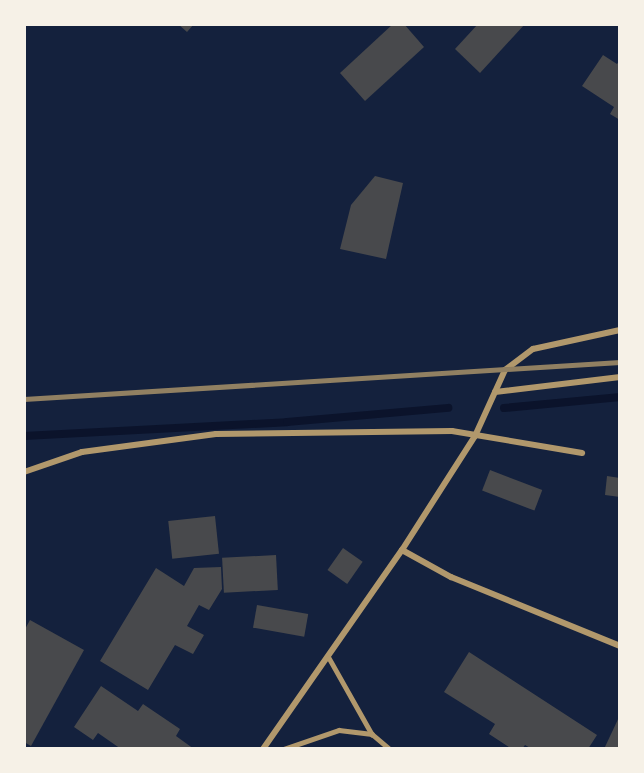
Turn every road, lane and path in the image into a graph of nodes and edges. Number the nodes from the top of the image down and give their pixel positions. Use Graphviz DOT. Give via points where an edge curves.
graph roads {
  1 [pos="620,330"];
  2 [pos="620,377"];
  3 [pos="495,392"];
  4 [pos="475,436"];
  5 [pos="582,453"];
  6 [pos="24,472"];
  7 [pos="402,550"];
  8 [pos="620,646"];
  9 [pos="328,656"];
  10 [pos="372,734"];
  11 [pos="263,749"];
  12 [pos="284,749"];
  13 [pos="390,749"];
  1 -- 3 [label="street" via="532,349 505,370"];
  2 -- 3 [label="street"];
  3 -- 4 [label="street"];
  4 -- 5 [label="street"];
  4 -- 6 [label="street" via="418,430 216,434 82,452"];
  4 -- 7 [label="street"];
  7 -- 8 [label="street" via="451,577"];
  7 -- 9 [label="street"];
  9 -- 10 [label="lane"];
  9 -- 11 [label="street"];
  10 -- 12 [label="lane" via="339,730"];
  10 -- 13 [label="lane"];
}
